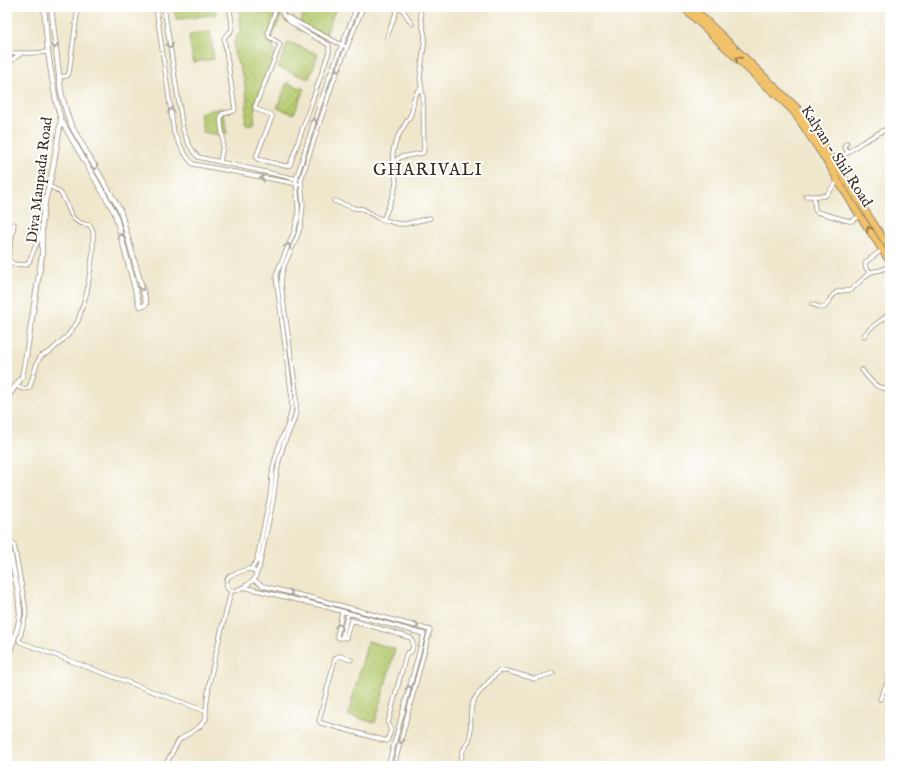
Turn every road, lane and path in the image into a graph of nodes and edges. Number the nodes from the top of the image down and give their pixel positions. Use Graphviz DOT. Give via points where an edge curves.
graph roads {
  1 [pos="44,7"];
  2 [pos="51,7"];
  3 [pos="78,7"];
  4 [pos="156,7"];
  5 [pos="164,7"];
  6 [pos="229,7"];
  7 [pos="282,7"];
  8 [pos="357,7"];
  9 [pos="363,7"];
  10 [pos="400,7"];
  11 [pos="420,7"];
  12 [pos="859,7"];
  13 [pos="688,8"];
  14 [pos="890,8"];
  15 [pos="276,9"];
  16 [pos="284,16"];
  17 [pos="412,24"];
  18 [pos="387,37"];
  19 [pos="342,45"];
  20 [pos="347,47"];
  21 [pos="48,52"];
  22 [pos="7,53"];
  23 [pos="21,53"];
  24 [pos="7,64"];
  25 [pos="59,77"];
  26 [pos="421,88"];
  27 [pos="68,117"];
  28 [pos="61,120"];
  29 [pos="890,120"];
  30 [pos="890,128"];
  31 [pos="847,143"];
  32 [pos="848,152"];
  33 [pos="220,162"];
  34 [pos="832,164"];
  35 [pos="393,165"];
  36 [pos="296,179"];
  37 [pos="838,181"];
  38 [pos="301,182"];
  39 [pos="296,184"];
  40 [pos="49,186"];
  41 [pos="806,196"];
  42 [pos="814,196"];
  43 [pos="334,201"];
  44 [pos="860,216"];
  45 [pos="430,218"];
  46 [pos="383,220"];
  47 [pos="14,224"];
  48 [pos="42,232"];
  49 [pos="890,249"];
  50 [pos="882,250"];
  51 [pos="8,259"];
  52 [pos="890,262"];
  53 [pos="890,266"];
  54 [pos="870,273"];
  55 [pos="812,304"];
  56 [pos="890,312"];
  57 [pos="864,336"];
  58 [pos="862,370"];
  59 [pos="16,386"];
  60 [pos="890,388"];
  61 [pos="7,398"];
  62 [pos="272,497"];
  63 [pos="7,539"];
  64 [pos="251,569"];
  65 [pos="256,574"];
  66 [pos="254,580"];
  67 [pos="243,587"];
  68 [pos="231,591"];
  69 [pos="324,601"];
  70 [pos="323,606"];
  71 [pos="342,612"];
  72 [pos="348,613"];
  73 [pos="430,630"];
  74 [pos="424,634"];
  75 [pos="342,637"];
  76 [pos="351,660"];
  77 [pos="7,662"];
  78 [pos="890,670"];
  79 [pos="553,673"];
  80 [pos="880,700"];
  81 [pos="205,711"];
  82 [pos="165,766"];
  83 [pos="388,766"];
  84 [pos="394,766"];
  85 [pos="461,766"];
  1 -- 21 [label="street, Diva Manpada Road"];
  2 -- 25 [label="street, one-way"];
  3 -- 25 [label="street" via="69,73 67,76"];
  39 -- 4 [label="street, one-way" via="193,164 186,157 174,133"];
  5 -- 33 [label="street, one-way" via="183,130 193,152 198,156"];
  6 -- 33 [label="street" via="233,28 224,38 235,109 231,113 222,114 220,118 223,142"];
  7 -- 16 [label="street"];
  8 -- 19 [label="street"];
  9 -- 20 [label="street"];
  10 -- 17 [label="street"];
  10 -- 18 [label="street"];
  11 -- 26 [label="street" via="426,37"];
  12 -- 14 [label="street"];
  13 -- 34 [label="main road, Kalyan - Shil Road" via="798,109"];
  15 -- 16 [label="street" via="268,35 280,45 255,107 272,117 256,157 257,160 285,166 290,165 330,48"];
  16 -- 19 [label="street"];
  19 -- 20 [label="street"];
  36 -- 19 [label="street, one-way"];
  20 -- 38 [label="street, one-way"];
  21 -- 23 [label="street"];
  21 -- 28 [label="street, Diva Manpada Road"];
  22 -- 23 [label="street"];
  23 -- 24 [label="street"];
  25 -- 27 [label="street" via="60,92"];
  26 -- 35 [label="street" via="416,92 411,114 394,146"];
  26 -- 35 [label="street" via="425,144 423,153 401,157 394,161"];
  27 -- 28 [label="street"];
  27 -- 28 [label="street, one-way" via="120,210 146,302 144,306 139,304 115,213"];
  28 -- 40 [label="street, Diva Manpada Road"];
  29 -- 30 [label="street"];
  30 -- 32 [label="street"];
  31 -- 32 [label="street" via="844,147"];
  32 -- 34 [label="street"];
  33 -- 36 [label="street"];
  34 -- 37 [label="main road, Kalyan - Shil Road"];
  34 -- 49 [label="main road, Kalyan - Shil Road"];
  35 -- 46 [label="street" via="395,189"];
  36 -- 38 [label="street"];
  36 -- 39 [label="street"];
  37 -- 42 [label="street" via="825,196"];
  37 -- 44 [label="main road, Kalyan - Shil Road"];
  38 -- 39 [label="street"];
  38 -- 62 [label="street" via="301,225 284,266 281,283 296,391 296,411 284,443"];
  62 -- 39 [label="street, one-way" via="273,467 290,420 292,407 276,276 298,217"];
  40 -- 48 [label="street, Diva Manpada Road"];
  40 -- 59 [label="street" via="62,194 72,217 78,223 90,225 93,231 93,252 87,292 78,321 68,336 41,356 29,388"];
  41 -- 42 [label="street"];
  42 -- 44 [label="street" via="817,212 849,221"];
  43 -- 46 [label="street" via="363,209"];
  50 -- 44 [label="main road, Kalyan - Shil Road, one-way"];
  45 -- 46 [label="street" via="405,224"];
  47 -- 51 [label="street"];
  48 -- 51 [label="street" via="28,264 14,264"];
  48 -- 59 [label="street, Diva Manpada Road" via="42,255 26,356 22,377"];
  50 -- 52 [label="main road, Kalyan - Shil Road"];
  50 -- 54 [label="street" via="865,264"];
  53 -- 54 [label="street"];
  54 -- 55 [label="street" via="851,290 837,291 833,294 825,307"];
  56 -- 57 [label="street" via="869,328"];
  58 -- 60 [label="street" via="877,386"];
  59 -- 61 [label="street, Diva Manpada Road"];
  62 -- 64 [label="street" via="257,561"];
  62 -- 65 [label="street" via="261,561"];
  63 -- 77 [label="street" via="20,614"];
  63 -- 81 [label="street" via="14,544 25,605 26,614 20,642"];
  64 -- 65 [label="street"];
  64 -- 68 [label="street" via="229,576 226,585"];
  65 -- 66 [label="street"];
  66 -- 67 [label="street"];
  66 -- 69 [label="street, one-way" via="263,586"];
  67 -- 68 [label="street"];
  67 -- 70 [label="street"];
  68 -- 81 [label="street"];
  69 -- 70 [label="street"];
  69 -- 73 [label="street, one-way"];
  70 -- 71 [label="street"];
  71 -- 72 [label="street"];
  75 -- 71 [label="street, one-way" via="337,636"];
  72 -- 74 [label="street"];
  72 -- 75 [label="street"];
  73 -- 74 [label="street"];
  73 -- 84 [label="street, one-way"];
  83 -- 74 [label="street, one-way"];
  75 -- 76 [label="street" via="346,638 351,620 411,638 413,642 412,651 406,655 388,723 391,730 387,741 321,723 319,720 335,659 340,656"];
  78 -- 80 [label="street"];
  79 -- 85 [label="street" via="535,679 499,671 474,699 471,732 463,751"];
  81 -- 82 [label="street" via="206,719 199,727 179,740"];
}
